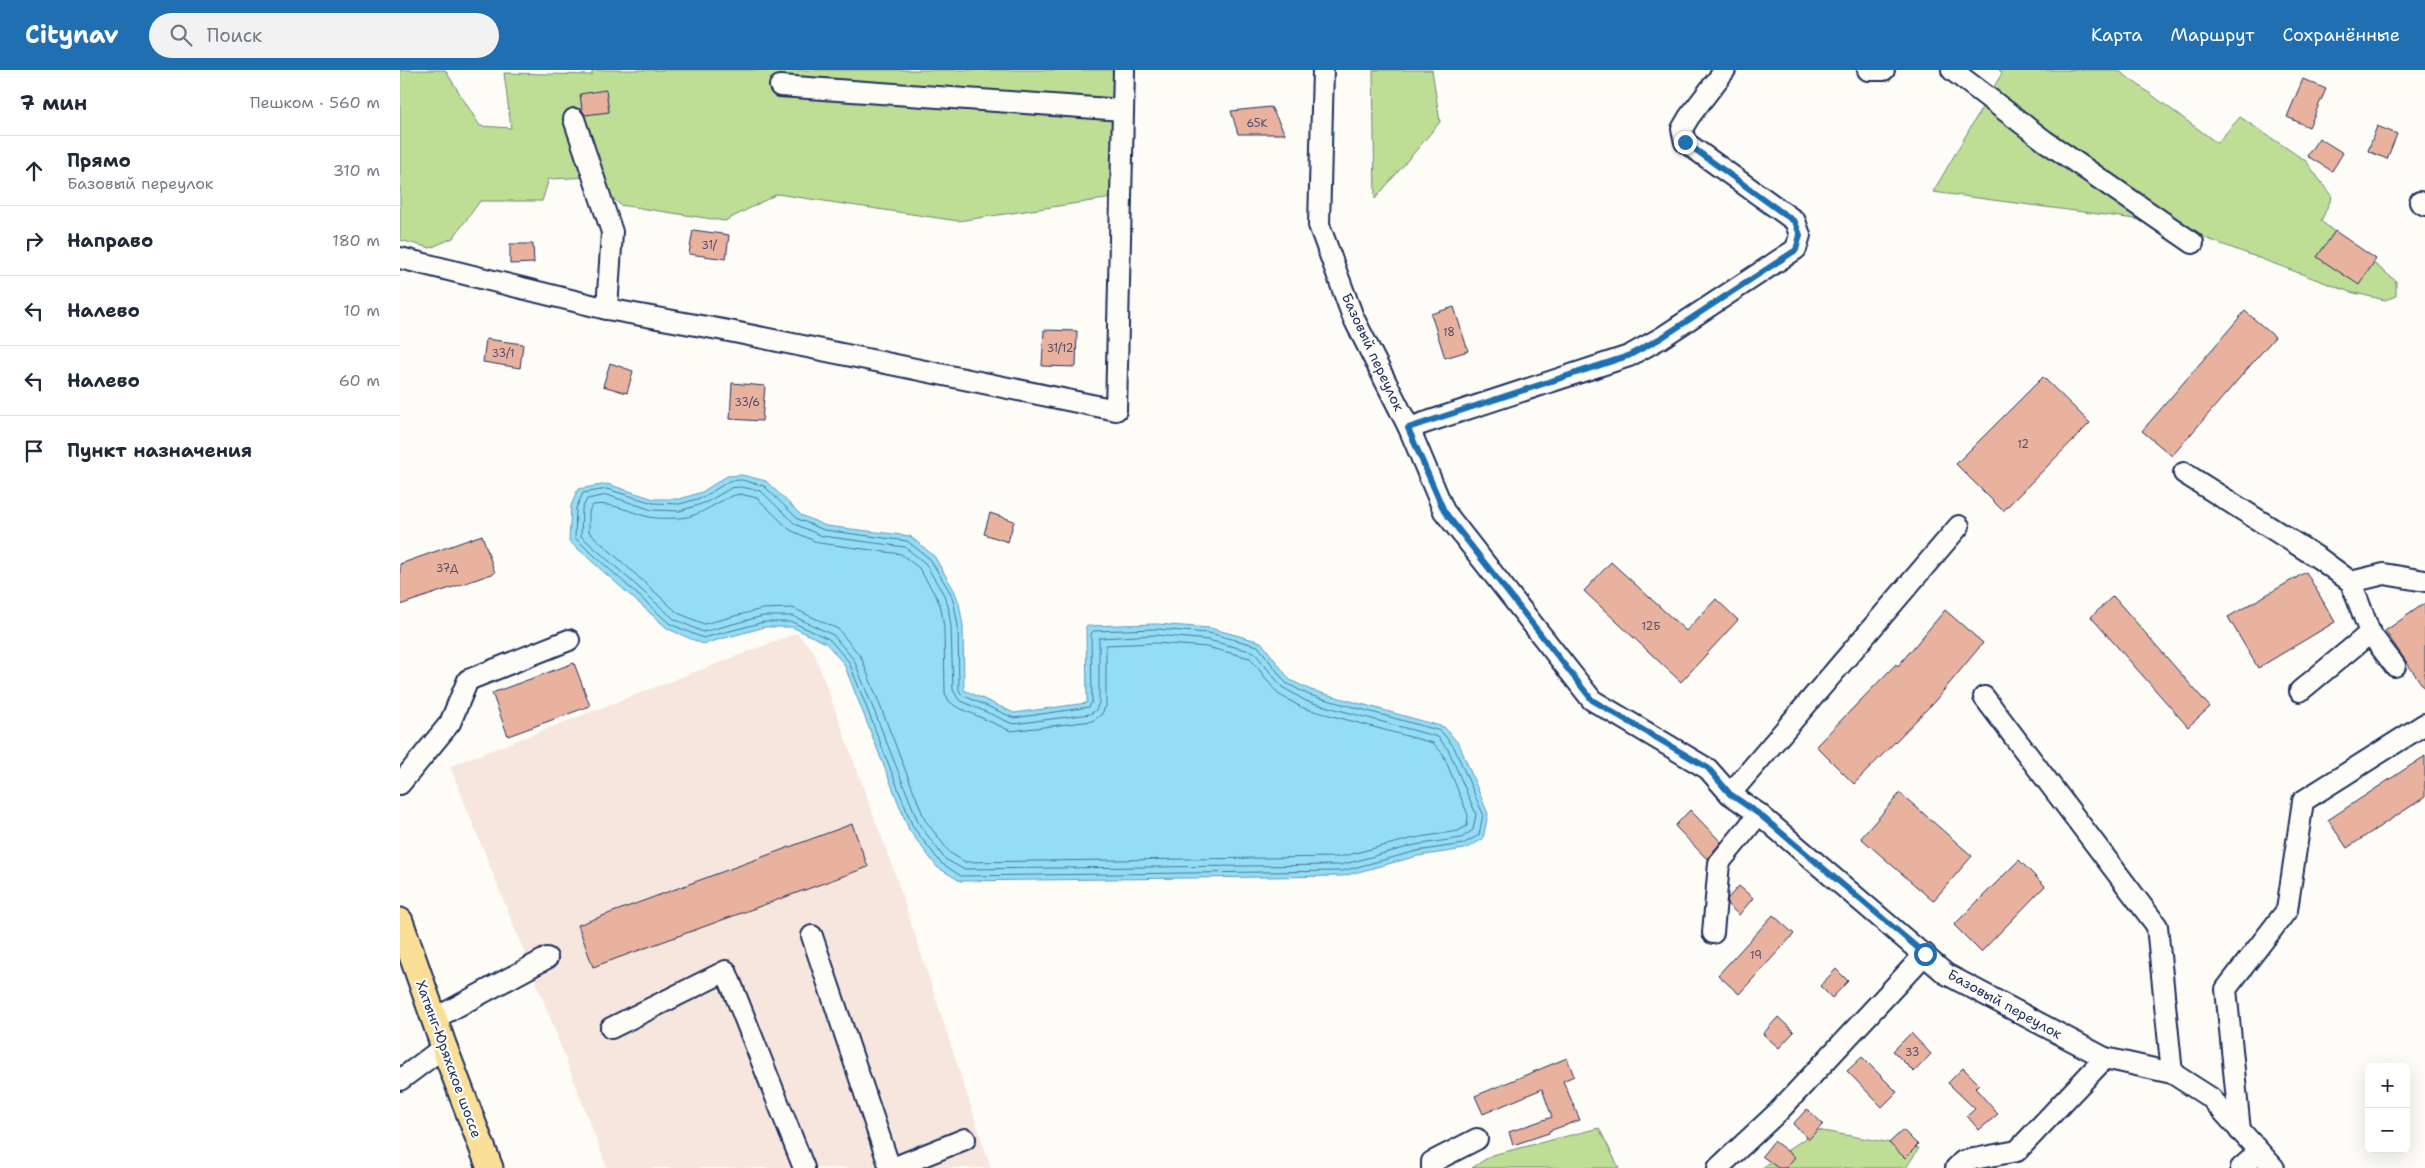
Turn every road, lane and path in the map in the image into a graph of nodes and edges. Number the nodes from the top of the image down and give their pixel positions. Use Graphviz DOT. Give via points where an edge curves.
graph roads {
  1 [pos="1124,70"];
  2 [pos="1323,70"];
  3 [pos="1725,70"];
  4 [pos="1868,70"];
  5 [pos="1884,70"];
  6 [pos="1952,70"];
  7 [pos="780,86"];
  8 [pos="1123,110"];
  9 [pos="574,119"];
  10 [pos="2193,243"];
  11 [pos="400,258"];
  12 [pos="606,309"];
  13 [pos="1408,428"];
  14 [pos="2184,473"];
  15 [pos="1959,526"];
  16 [pos="2425,581"];
  17 [pos="2351,582"];
  18 [pos="2370,633"];
  19 [pos="569,640"];
  20 [pos="2395,666"];
  21 [pos="2300,691"];
  22 [pos="1984,697"];
  23 [pos="2425,724"];
  24 [pos="400,784"];
  25 [pos="1730,794"];
  26 [pos="1759,814"];
  27 [pos="400,921"];
  28 [pos="1713,933"];
  29 [pos="812,936"];
  30 [pos="405,954"];
  31 [pos="1925,954"];
  32 [pos="547,958"];
  33 [pos="434,1019"];
  34 [pos="611,1028"];
  35 [pos="444,1047"];
  36 [pos="2105,1058"];
  37 [pos="2172,1073"];
  38 [pos="400,1080"];
  39 [pos="2240,1131"];
  40 [pos="965,1139"];
  41 [pos="1477,1139"];
  42 [pos="2259,1152"];
  43 [pos="490,1168"];
  44 [pos="804,1168"];
  45 [pos="891,1168"];
  46 [pos="1432,1168"];
  47 [pos="1718,1168"];
  48 [pos="1956,1168"];
  49 [pos="2242,1168"];
  50 [pos="2274,1168"];
  1 -- 8 [label="street"];
  2 -- 13 [label="street, Базовый переулок" via="1318,225 1353,316"];
  3 -- 13 [label="street" via="1688,117 1682,129 1685,142 1795,222 1800,235 1796,250 1628,356"];
  4 -- 5 [label="street"];
  6 -- 10 [label="street" via="2045,141"];
  7 -- 8 [label="street"];
  8 -- 12 [label="street" via="1116,410"];
  9 -- 12 [label="street" via="612,232"];
  11 -- 12 [label="street"];
  13 -- 25 [label="street, Базовый переулок" via="1444,511 1592,700 1708,768"];
  14 -- 17 [label="street"];
  15 -- 25 [label="street"];
  16 -- 17 [label="street" via="2384,574"];
  17 -- 18 [label="street"];
  18 -- 20 [label="street"];
  18 -- 21 [label="street"];
  19 -- 24 [label="street" via="468,680 450,723"];
  22 -- 37 [label="street" via="2157,926"];
  23 -- 39 [label="street" via="2303,801 2287,910 2226,989"];
  25 -- 26 [label="street, Базовый переулок"];
  26 -- 28 [label="street" via="1719,863"];
  26 -- 31 [label="street, Базовый переулок"];
  27 -- 30 [label="main road, Хатынг-Юряхское шоссе"];
  29 -- 45 [label="street"];
  30 -- 33 [label="main road, Хатынг-Юряхское шоссе"];
  31 -- 36 [label="street, Базовый переулок" via="1946,974"];
  31 -- 47 [label="street" via="1778,1112"];
  32 -- 33 [label="street"];
  33 -- 35 [label="main road, Хатынг-Юряхское шоссе"];
  34 -- 44 [label="street" via="726,972"];
  35 -- 38 [label="street"];
  35 -- 43 [label="main road, Хатынг-Юряхское шоссе"];
  36 -- 37 [label="street, Базовый переулок"];
  36 -- 48 [label="street" via="2018,1151 1963,1161"];
  37 -- 39 [label="street, Базовый переулок" via="2211,1098"];
  39 -- 42 [label="street, Базовый переулок"];
  40 -- 45 [label="street"];
  41 -- 46 [label="street" via="1432,1162"];
  42 -- 49 [label="street"];
  42 -- 50 [label="street, Базовый переулок"];
}
